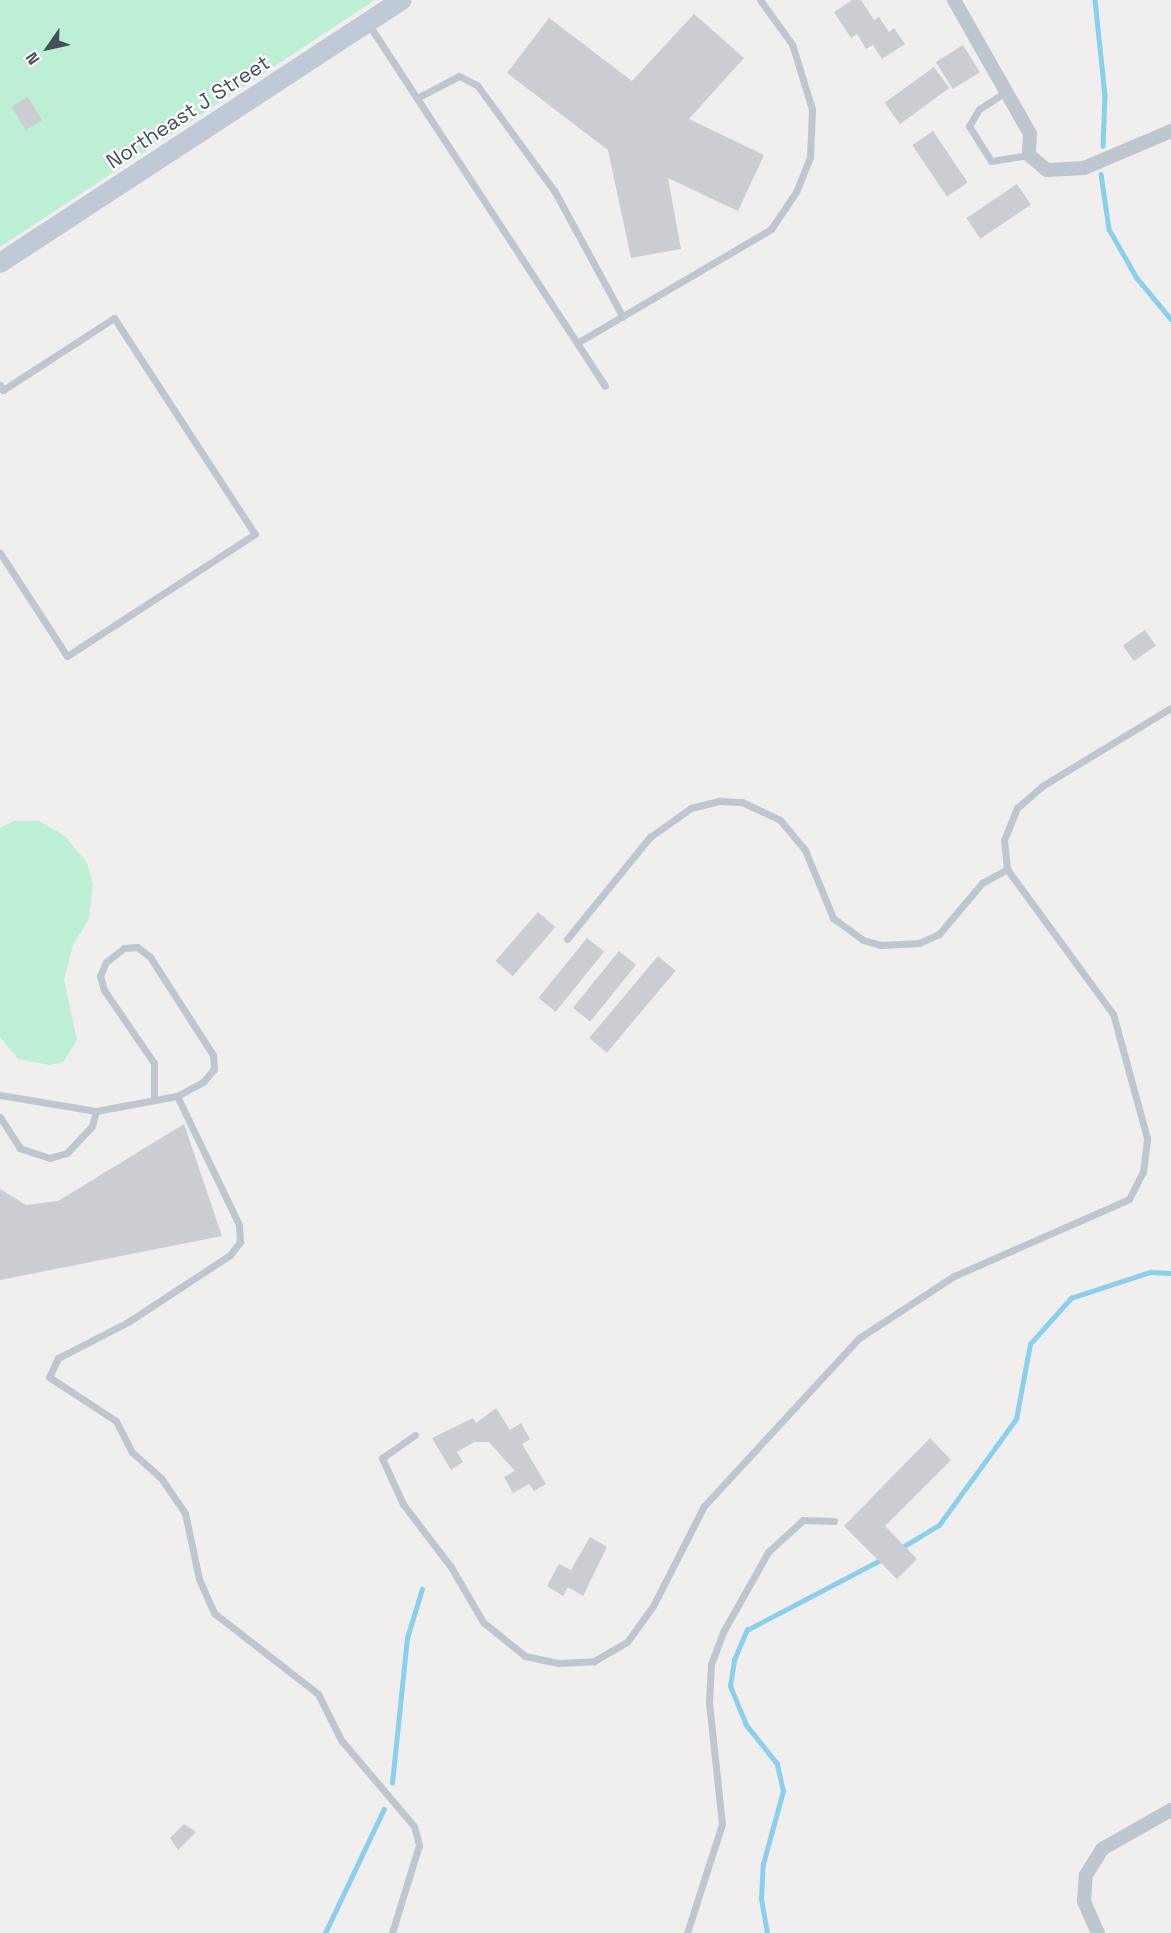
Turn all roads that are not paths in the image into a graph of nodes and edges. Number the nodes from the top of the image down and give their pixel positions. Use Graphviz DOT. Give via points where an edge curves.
graph roads {
  1 [pos="402,0"];
  2 [pos="760,0"];
  3 [pos="954,0"];
  4 [pos="367,23"];
  5 [pos="1004,93"];
  6 [pos="417,98"];
  7 [pos="1171,131"];
  8 [pos="1029,155"];
  9 [pos="0,263"];
  10 [pos="623,317"];
  11 [pos="577,343"];
  12 [pos="0,385"];
  13 [pos="605,386"];
  14 [pos="0,553"];
  15 [pos="1171,708"];
  16 [pos="1007,869"];
  17 [pos="567,939"];
  18 [pos="0,1095"];
  19 [pos="177,1096"];
  20 [pos="154,1100"];
  21 [pos="96,1111"];
  22 [pos="0,1117"];
  23 [pos="415,1435"];
  24 [pos="834,1521"];
  25 [pos="1171,1810"];
  26 [pos="392,1933"];
  27 [pos="687,1933"];
  28 [pos="1098,1933"];
  1 -- 4 [label="street, Northeast J Street"];
  2 -- 10 [label="lane" via="792,44 812,109 810,157 796,192 771,229"];
  3 -- 5 [label="street" via="984,48"];
  4 -- 6 [label="lane"];
  4 -- 9 [label="street, Northeast J Street"];
  5 -- 8 [label="street" via="1030,134"];
  5 -- 8 [label="lane" via="979,109 969,126 991,161"];
  6 -- 10 [label="lane" via="459,76 477,85 555,192"];
  6 -- 11 [label="lane"];
  7 -- 8 [label="street" via="1084,168 1047,170"];
  10 -- 11 [label="lane"];
  11 -- 13 [label="lane"];
  12 -- 14 [label="lane" via="3,390 114,318 255,534 67,656"];
  15 -- 16 [label="lane" via="1042,786 1017,808 1004,840"];
  16 -- 17 [label="lane" via="982,883 939,934 919,943 881,945 863,940 833,918 805,850 780,820 742,802 720,801 691,808 650,837"];
  16 -- 23 [label="lane" via="1113,1014 1147,1138 1143,1172 1129,1199 954,1276 859,1338 704,1506 653,1606 627,1642 594,1661 559,1663 525,1656 483,1622 451,1567 403,1504 382,1458"];
  18 -- 21 [label="lane"];
  19 -- 20 [label="lane"];
  19 -- 20 [label="lane" via="202,1083 214,1069 213,1055 150,957 136,946 124,948 106,962 100,976 104,990 154,1063"];
  19 -- 26 [label="lane" via="240,1225 240,1242 230,1255 128,1323 58,1358 49,1377 116,1421 132,1452 161,1478 185,1513 199,1579 214,1613 318,1694 341,1740 414,1826 419,1845"];
  20 -- 21 [label="lane"];
  21 -- 22 [label="lane" via="92,1126 67,1153 50,1158 20,1148"];
  24 -- 27 [label="lane" via="803,1520 768,1552 715,1653 709,1702 722,1824"];
  25 -- 28 [label="street" via="1102,1849 1086,1875 1084,1901"];
}
